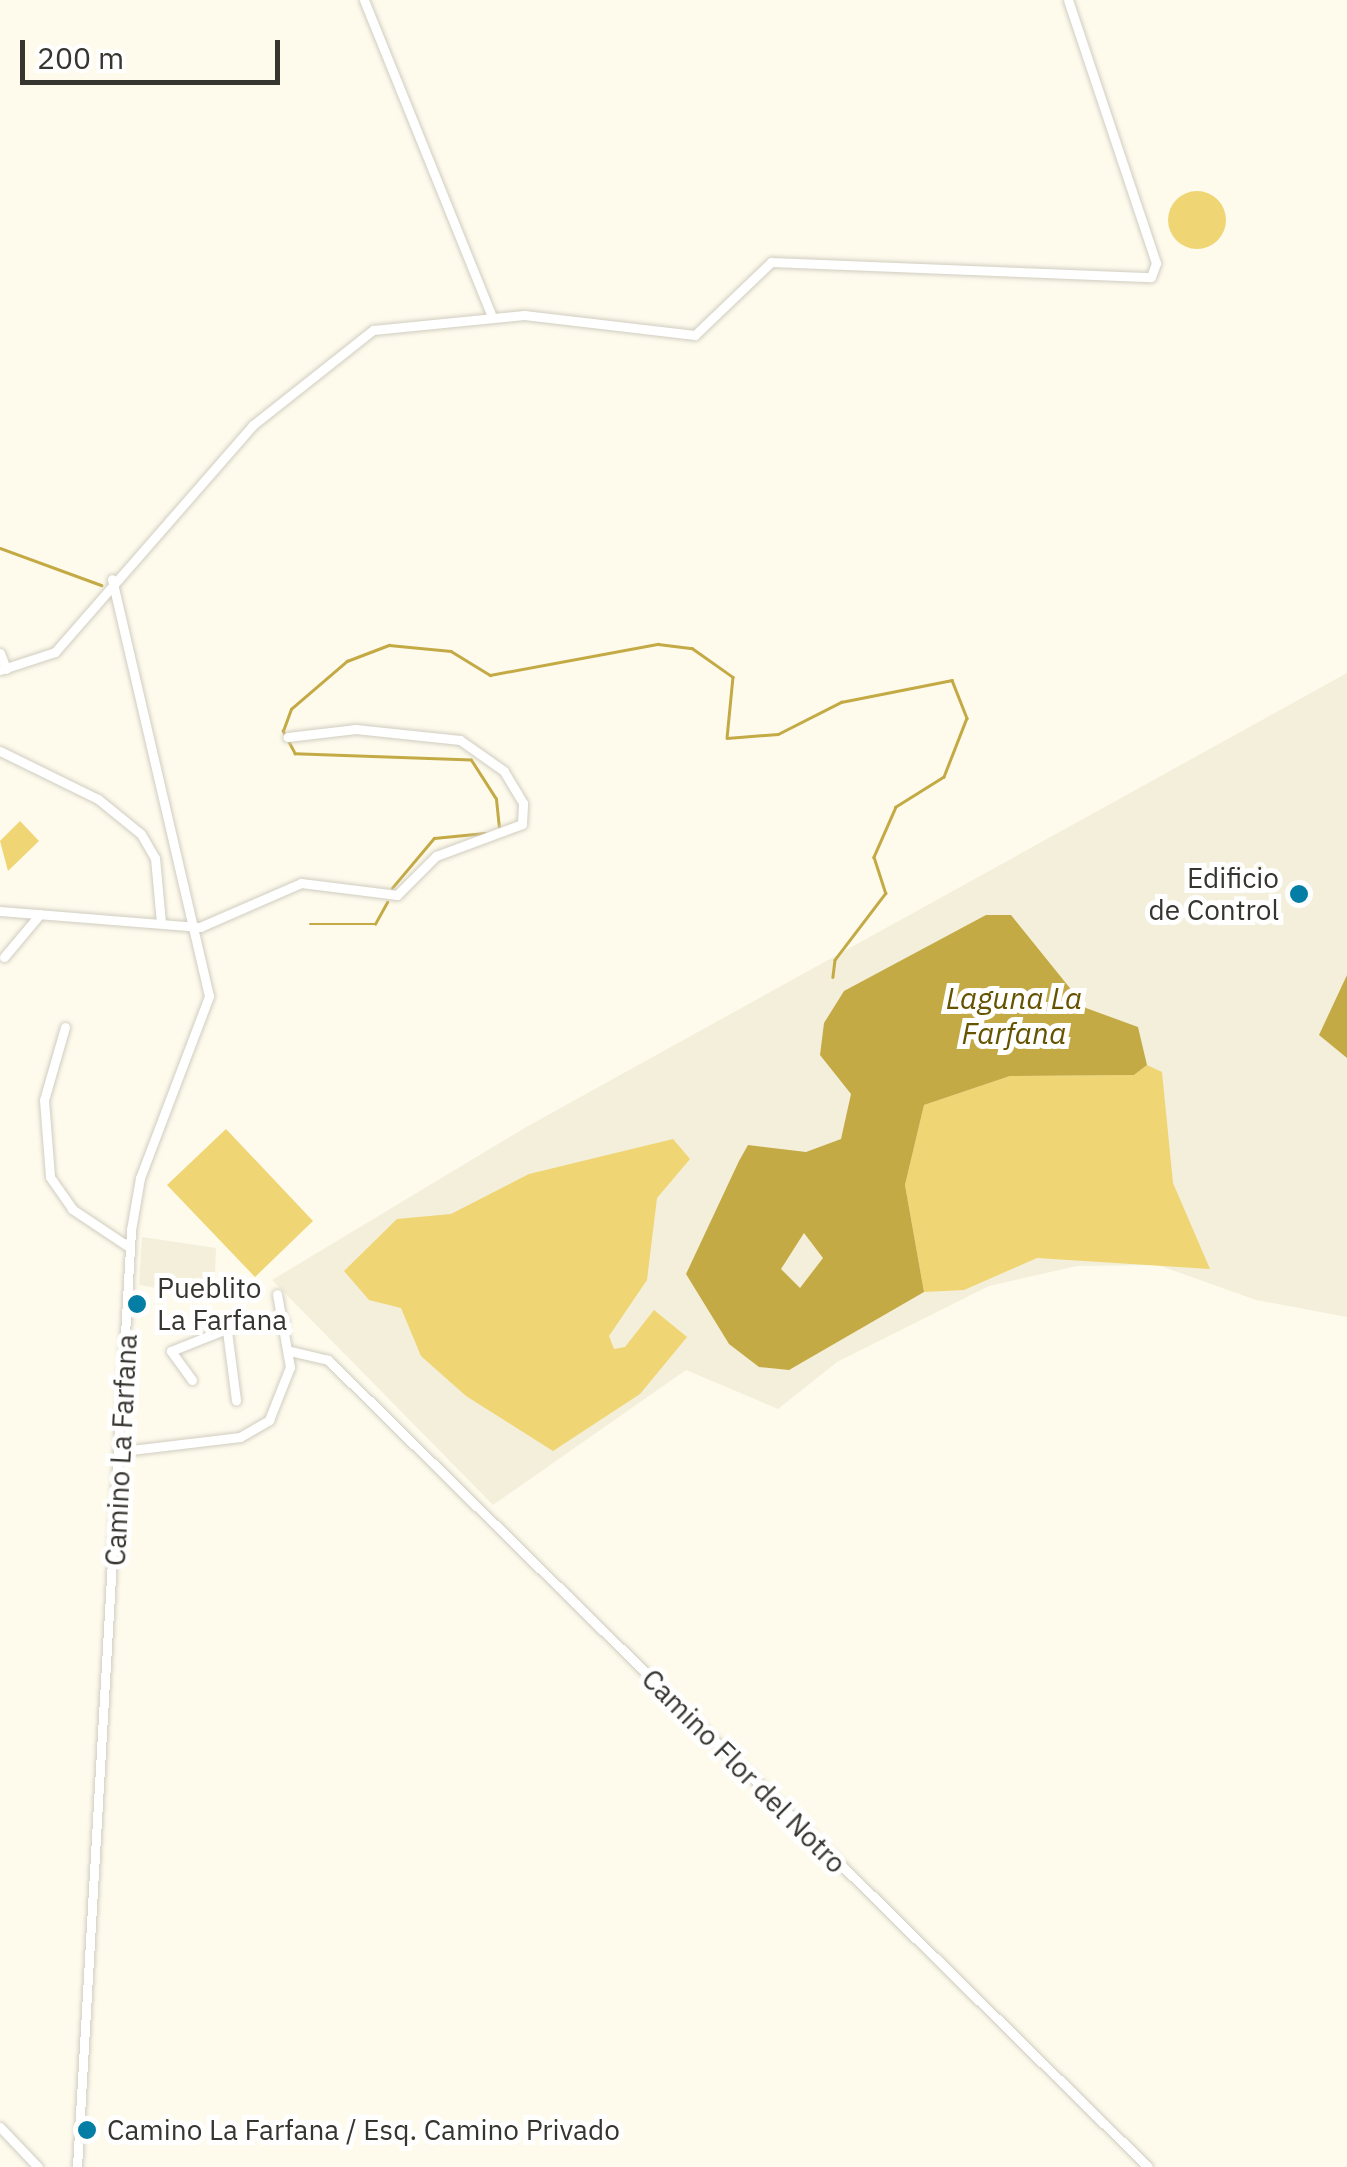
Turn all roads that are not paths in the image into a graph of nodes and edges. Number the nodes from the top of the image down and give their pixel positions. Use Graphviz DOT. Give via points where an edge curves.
graph roads {
  1 [pos="364,0"];
  2 [pos="1068,0"];
  3 [pos="491,315"];
  4 [pos="112,579"];
  5 [pos="0,653"];
  6 [pos="3,670"];
  7 [pos="287,738"];
  8 [pos="0,751"];
  9 [pos="0,911"];
  10 [pos="40,914"];
  11 [pos="161,923"];
  12 [pos="200,927"];
  13 [pos="2,955"];
  14 [pos="15,966"];
  15 [pos="65,1026"];
  16 [pos="129,1247"];
  17 [pos="277,1294"];
  18 [pos="284,1321"];
  19 [pos="228,1330"];
  20 [pos="290,1351"];
  21 [pos="192,1380"];
  22 [pos="236,1400"];
  23 [pos="123,1451"];
  24 [pos="0,2127"];
  25 [pos="38,2167"];
  26 [pos="77,2167"];
  27 [pos="1148,2167"];
  1 -- 3 [label="street"];
  2 -- 3 [label="street" via="1156,263 1151,278 771,262 695,335"];
  3 -- 4 [label="street" via="395,324 348,344 253,425"];
  4 -- 6 [label="street" via="51,656"];
  4 -- 12 [label="street, Camino La Farfana"];
  5 -- 6 [label="street"];
  7 -- 12 [label="street" via="356,729 460,740 504,771 524,803 522,824 510,836 436,856 397,895 301,882"];
  8 -- 11 [label="street" via="98,799 141,834 155,858"];
  9 -- 10 [label="street"];
  10 -- 11 [label="street"];
  10 -- 13 [label="street"];
  11 -- 12 [label="street"];
  12 -- 16 [label="street, Camino La Farfana" via="208,1008 146,1162"];
  13 -- 14 [label="street"];
  15 -- 16 [label="street" via="44,1100 50,1177 72,1209"];
  16 -- 23 [label="street, Camino La Farfana"];
  17 -- 18 [label="street"];
  18 -- 19 [label="street"];
  18 -- 20 [label="street"];
  19 -- 21 [label="street" via="171,1350"];
  19 -- 22 [label="street"];
  20 -- 23 [label="street" via="276,1408 259,1430"];
  20 -- 27 [label="street, Camino Flor del Notro" via="328,1360"];
  23 -- 26 [label="street, Camino La Farfana"];
  24 -- 25 [label="street"];
}
